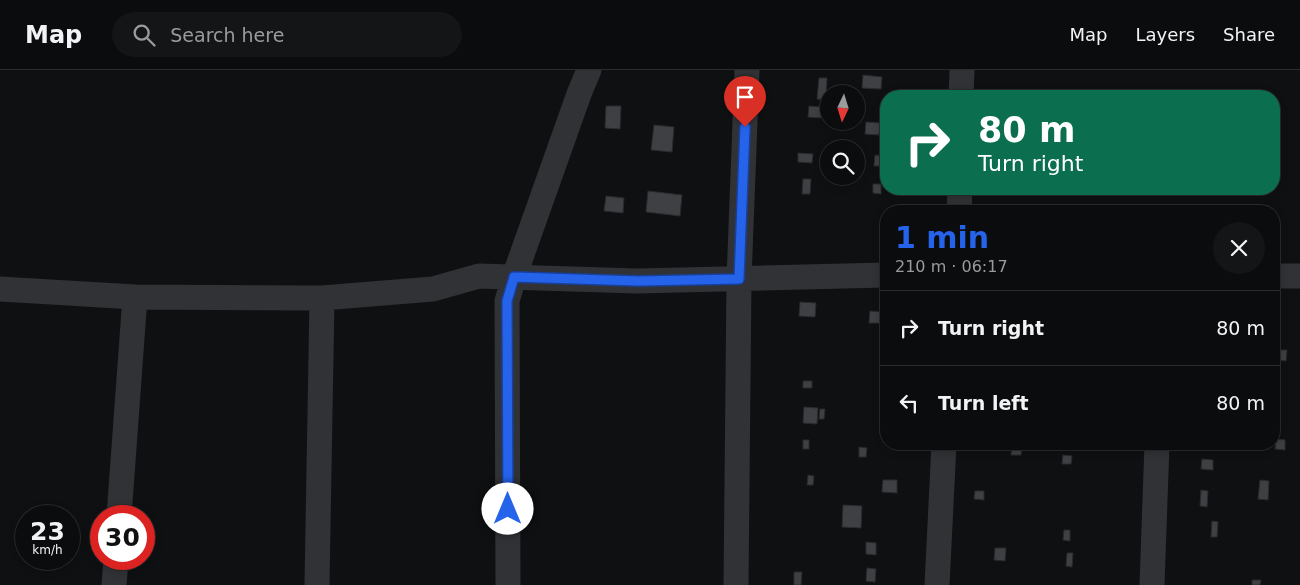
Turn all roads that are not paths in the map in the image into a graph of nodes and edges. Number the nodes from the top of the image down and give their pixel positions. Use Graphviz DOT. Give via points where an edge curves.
graph roads {
  1 [pos="589,70"];
  2 [pos="747,70"];
  3 [pos="962,70"];
  4 [pos="961,90"];
  5 [pos="880,275"];
  6 [pos="1280,276"];
  7 [pos="1300,276"];
  8 [pos="514,277"];
  9 [pos="739,279"];
  10 [pos="0,289"];
  11 [pos="135,297"];
  12 [pos="322,298"];
  13 [pos="944,450"];
  14 [pos="1157,450"];
  15 [pos="120,505"];
  16 [pos="115,570"];
  17 [pos="114,585"];
  18 [pos="317,585"];
  19 [pos="508,585"];
  20 [pos="736,585"];
  21 [pos="937,585"];
  22 [pos="1152,585"];
  1 -- 8 [label="street"];
  2 -- 9 [label="street"];
  3 -- 4 [label="street"];
  5 -- 9 [label="street"];
  6 -- 7 [label="street"];
  8 -- 9 [label="street" via="638,281"];
  8 -- 12 [label="street" via="479,276 433,289"];
  8 -- 19 [label="street" via="507,301"];
  9 -- 20 [label="street"];
  10 -- 11 [label="street"];
  11 -- 12 [label="street"];
  11 -- 15 [label="street"];
  12 -- 18 [label="street"];
  13 -- 21 [label="street"];
  14 -- 22 [label="street"];
  16 -- 17 [label="street"];
}
